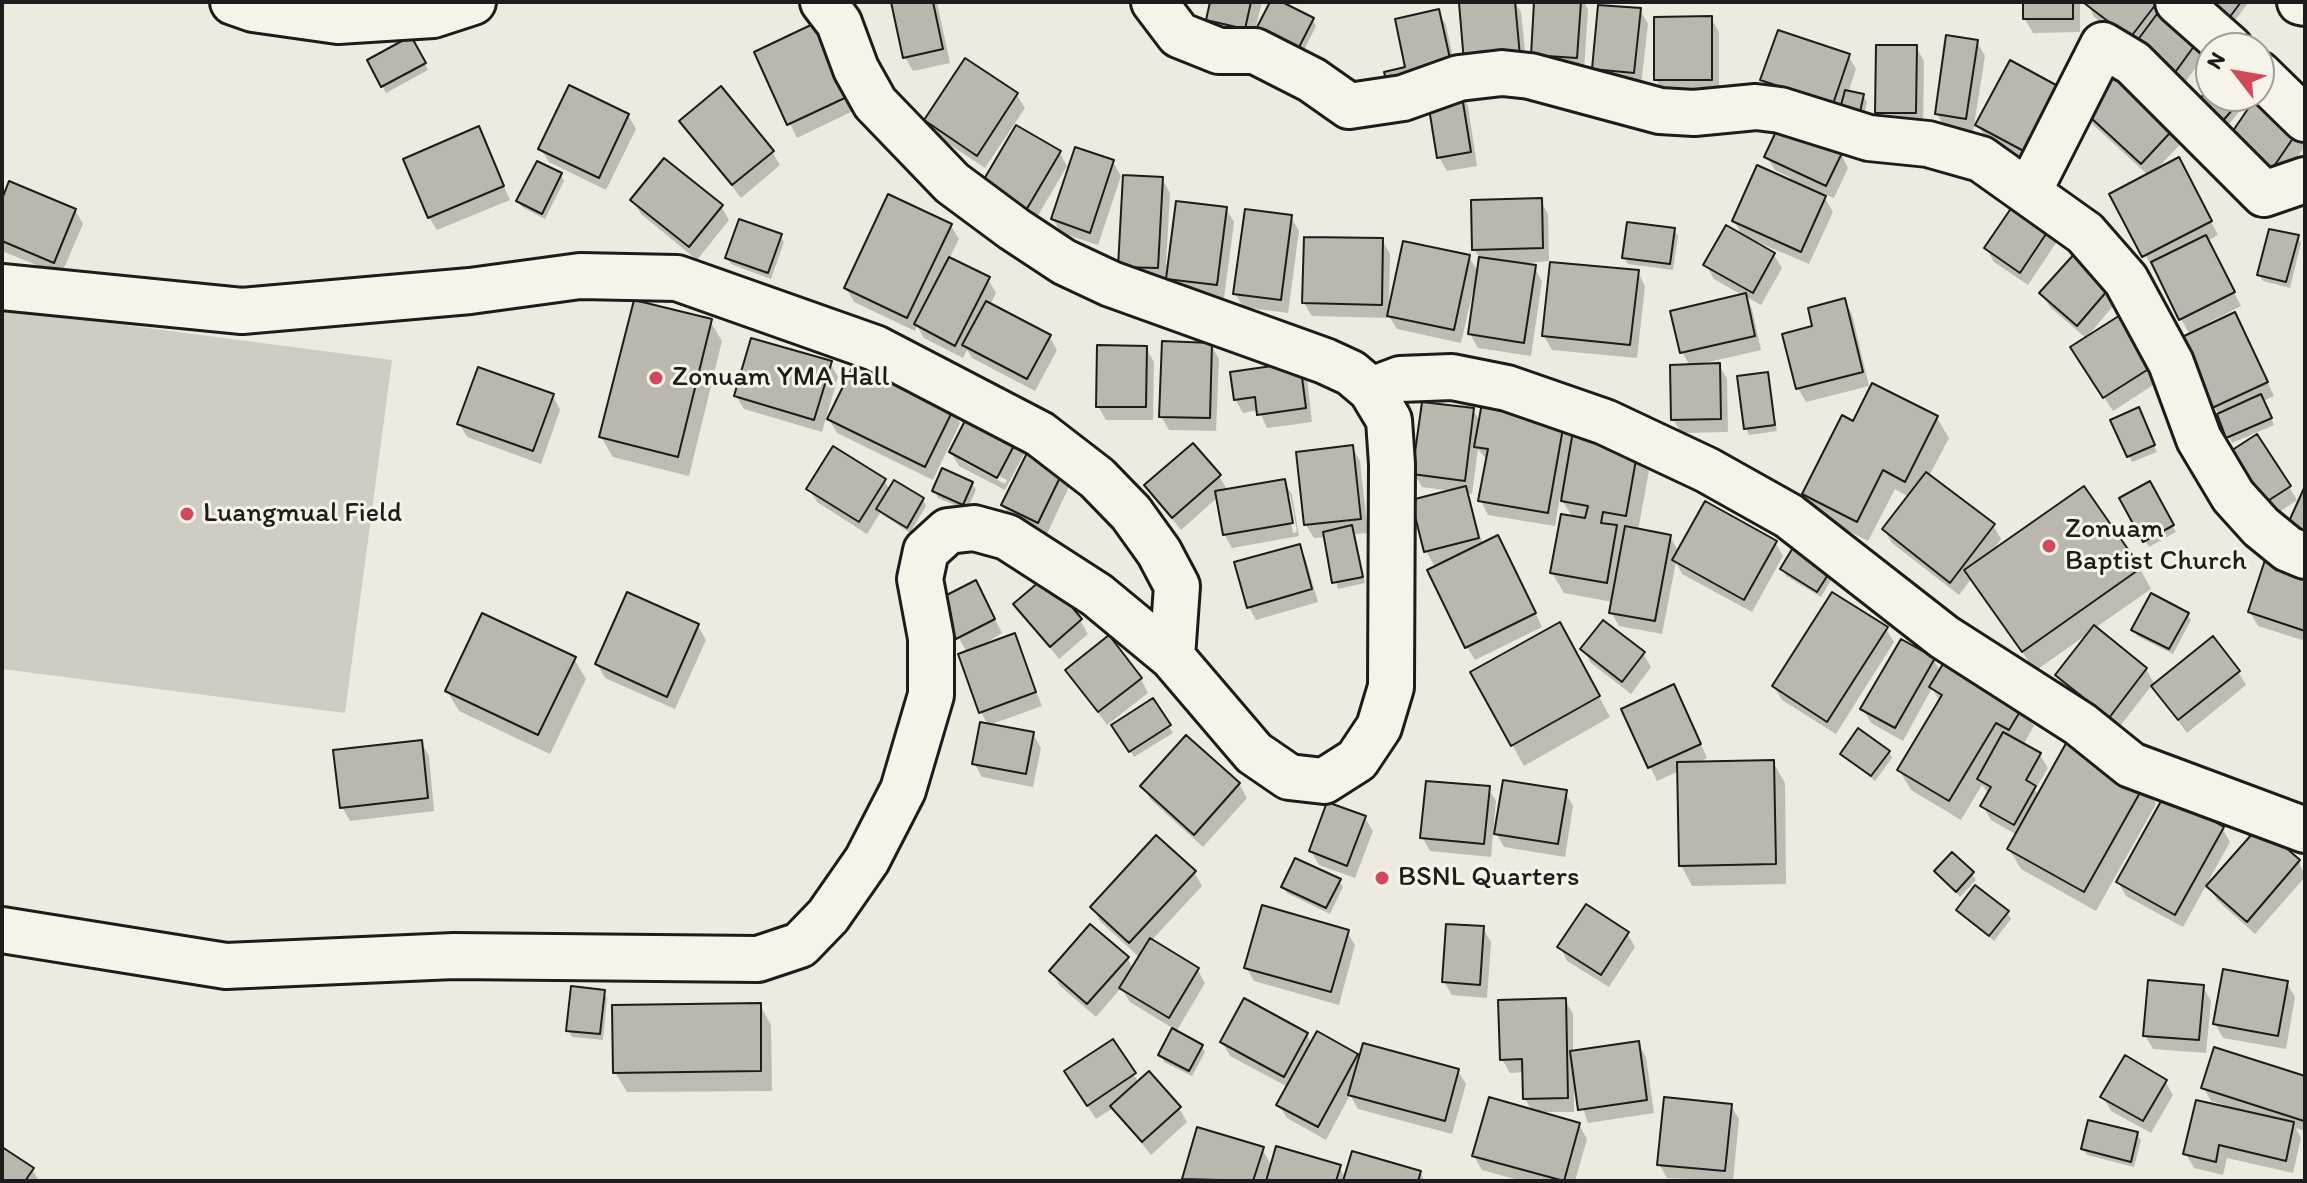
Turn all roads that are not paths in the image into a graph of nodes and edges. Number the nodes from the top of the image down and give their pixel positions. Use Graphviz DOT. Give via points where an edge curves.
graph roads {
  1 [pos="233,2"];
  2 [pos="473,2"];
  3 [pos="823,2"];
  4 [pos="1154,2"];
  5 [pos="2178,2"];
  6 [pos="2212,32"];
  7 [pos="2275,90"];
  8 [pos="2305,119"];
  9 [pos="2305,180"];
  10 [pos="2029,191"];
  11 [pos="2,287"];
  12 [pos="1371,390"];
  13 [pos="2305,556"];
  14 [pos="1172,657"];
  15 [pos="2305,830"];
  16 [pos="2,930"];
  1 -- 2 [label="street" via="338,21 433,15"];
  3 -- 12 [label="street" via="839,23 875,103 952,183 1014,229 1064,262 1111,284 1325,361"];
  4 -- 10 [label="street" via="1179,35 1219,51 1255,51 1349,106 1403,98 1459,78 1530,76 1660,111 1756,107 1869,138 1928,144 1981,159"];
  5 -- 6 [label="street"];
  7 -- 8 [label="street"];
  9 -- 10 [label="street" via="2264,194 2133,63 2103,45"];
  10 -- 13 [label="street" via="2085,233 2126,280 2171,363 2199,439 2233,496 2261,527"];
  11 -- 14 [label="street" via="242,311 580,276 677,278 875,348 1040,434 1097,478 1159,552 1177,586"];
  12 -- 14 [label="street" via="1389,420 1392,464 1391,687 1379,727 1357,760 1324,781 1289,777 1254,753"];
  12 -- 15 [label="street" via="1400,379 1452,377 1507,388 1605,422 1707,470 1789,516 1944,637 2080,724 2131,765"];
  14 -- 16 [label="street" via="1097,595 1007,537 974,528 948,531 926,551 920,579 931,638 931,695 903,790 867,860 828,916 800,945 758,959 454,956 226,966"];
}
